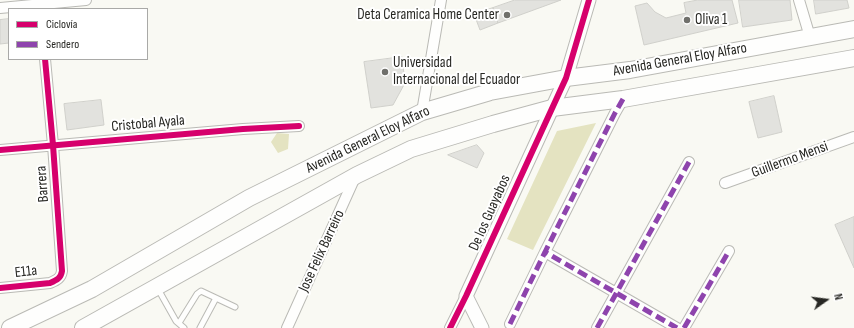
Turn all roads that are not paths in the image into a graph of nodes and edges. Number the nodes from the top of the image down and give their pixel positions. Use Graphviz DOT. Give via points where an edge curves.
graph roads {
  1 [pos="86,0"];
  2 [pos="441,0"];
  3 [pos="589,0"];
  4 [pos="799,0"];
  5 [pos="41,7"];
  6 [pos="0,8"];
  7 [pos="854,30"];
  8 [pos="810,37"];
  9 [pos="854,58"];
  10 [pos="45,60"];
  11 [pos="566,78"];
  12 [pos="623,99"];
  13 [pos="552,108"];
  14 [pos="422,112"];
  15 [pos="299,126"];
  16 [pos="854,137"];
  17 [pos="53,145"];
  18 [pos="0,150"];
  19 [pos="689,162"];
  20 [pos="356,175"];
  21 [pos="725,184"];
  22 [pos="729,251"];
  23 [pos="545,252"];
  24 [pos="55,281"];
  25 [pos="157,287"];
  26 [pos="0,288"];
  27 [pos="617,294"];
  28 [pos="466,296"];
  29 [pos="216,298"];
  30 [pos="235,307"];
  31 [pos="179,323"];
  32 [pos="510,324"];
  33 [pos="10,328"];
  34 [pos="83,328"];
  35 [pos="184,328"];
  36 [pos="200,328"];
  37 [pos="287,328"];
  38 [pos="450,328"];
  39 [pos="482,328"];
  40 [pos="597,328"];
  41 [pos="677,328"];
  42 [pos="684,328"];
  1 -- 5 [label="street"];
  2 -- 14 [label="street"];
  3 -- 11 [label="street, De los Guayabos"];
  4 -- 8 [label="street"];
  5 -- 6 [label="street"];
  7 -- 8 [label="main road, Avenida General Eloy Alfaro"];
  8 -- 11 [label="main road, Avenida General Eloy Alfaro" via="630,70"];
  9 -- 12 [label="main road, Avenida General Eloy Alfaro"];
  10 -- 17 [label="street, Barrera"];
  11 -- 13 [label="street, De los Guayabos"];
  11 -- 14 [label="main road, Avenida General Eloy Alfaro" via="490,92"];
  12 -- 13 [label="main road, Avenida General Eloy Alfaro"];
  12 -- 23 [label="street"];
  13 -- 20 [label="main road, Avenida General Eloy Alfaro" via="411,149"];
  13 -- 28 [label="street, De los Guayabos"];
  14 -- 33 [label="main road, Avenida General Eloy Alfaro" via="249,198 92,289"];
  15 -- 17 [label="street, Cristobal Ayala"];
  16 -- 21 [label="street, Guillermo Mensi"];
  17 -- 18 [label="street, Cristobal Ayala"];
  17 -- 24 [label="street, Barrera" via="62,271 61,276"];
  19 -- 27 [label="street"];
  20 -- 25 [label="main road, Avenida General Eloy Alfaro"];
  20 -- 37 [label="street, Jose Felix Barreiro"];
  22 -- 42 [label="street"];
  23 -- 27 [label="street"];
  23 -- 32 [label="street"];
  24 -- 26 [label="street, E11a"];
  25 -- 31 [label="lane"];
  25 -- 34 [label="main road, Avenida General Eloy Alfaro"];
  27 -- 40 [label="street"];
  27 -- 41 [label="street"];
  28 -- 38 [label="street, De los Guayabos"];
  28 -- 39 [label="street"];
  29 -- 30 [label="lane"];
  29 -- 31 [label="lane" via="198,292"];
  29 -- 36 [label="lane"];
  31 -- 35 [label="lane"];
}
